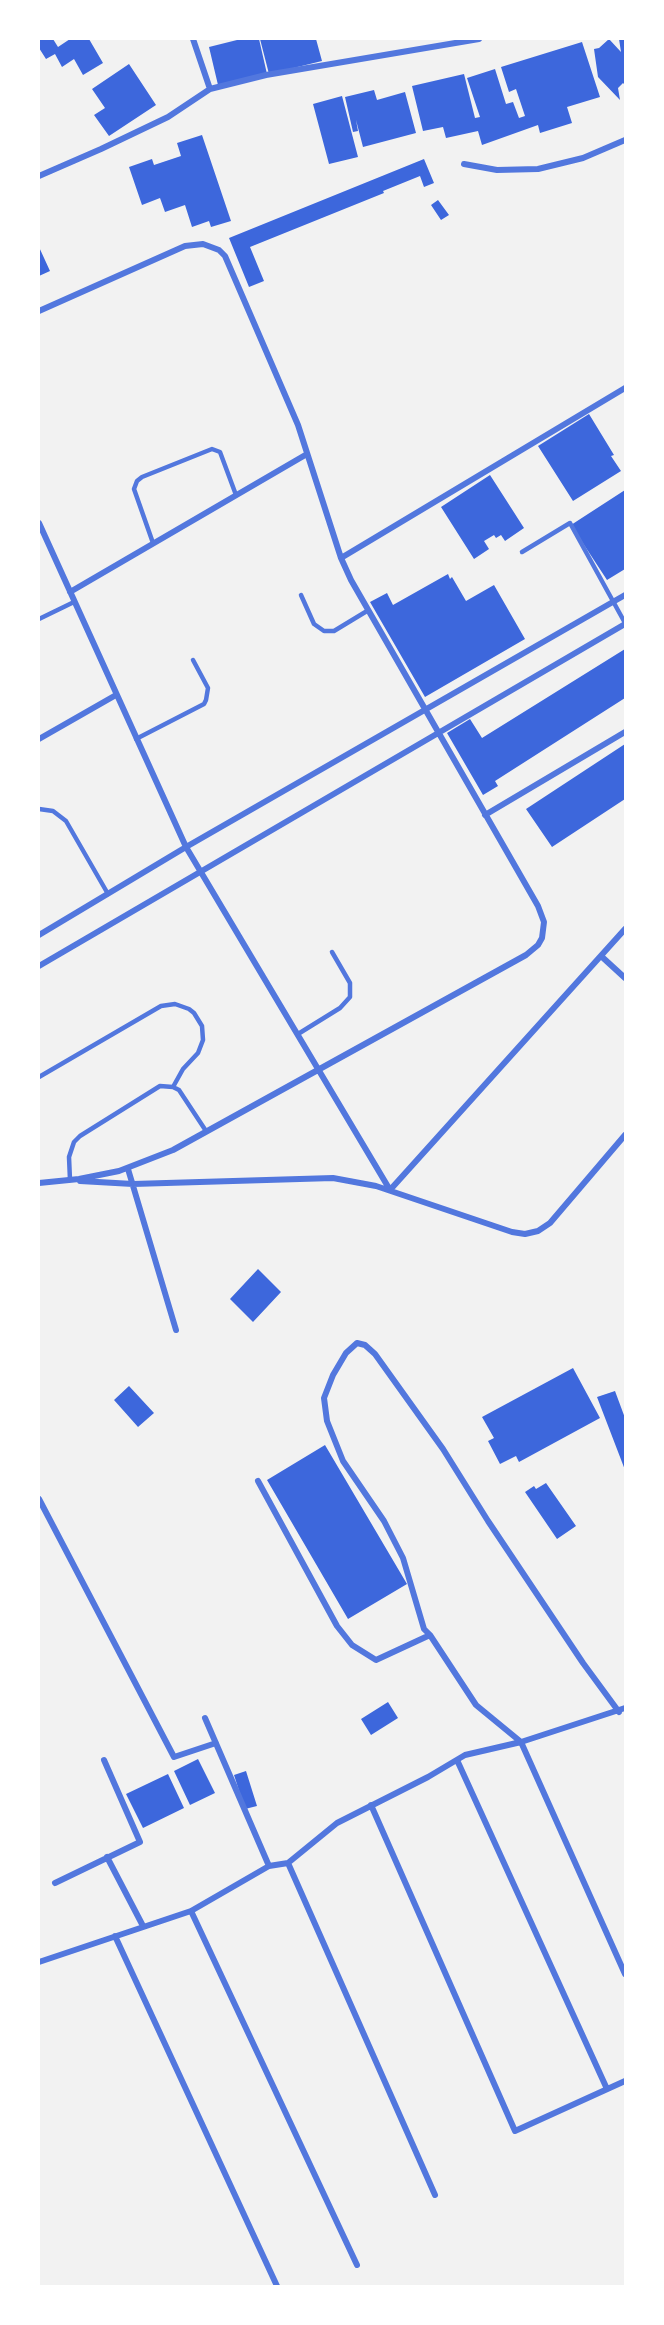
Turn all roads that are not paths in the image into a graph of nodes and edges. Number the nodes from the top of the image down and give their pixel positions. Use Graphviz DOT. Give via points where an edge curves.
graph roads {
  1 [pos="193,39"];
  2 [pos="479,39"];
  3 [pos="210,89"];
  4 [pos="625,140"];
  5 [pos="464,164"];
  6 [pos="39,176"];
  7 [pos="39,311"];
  8 [pos="625,388"];
  9 [pos="307,454"];
  10 [pos="236,495"];
  11 [pos="39,523"];
  12 [pos="153,543"];
  13 [pos="522,552"];
  14 [pos="341,558"];
  15 [pos="70,592"];
  16 [pos="625,595"];
  17 [pos="301,596"];
  18 [pos="74,602"];
  19 [pos="614,602"];
  20 [pos="367,612"];
  21 [pos="39,619"];
  22 [pos="625,623"];
  23 [pos="192,660"];
  24 [pos="116,695"];
  25 [pos="424,710"];
  26 [pos="625,732"];
  27 [pos="438,734"];
  28 [pos="39,739"];
  29 [pos="136,739"];
  30 [pos="39,809"];
  31 [pos="485,815"];
  32 [pos="186,847"];
  33 [pos="200,874"];
  34 [pos="108,894"];
  35 [pos="625,928"];
  36 [pos="39,935"];
  37 [pos="332,952"];
  38 [pos="601,956"];
  39 [pos="39,966"];
  40 [pos="625,978"];
  41 [pos="298,1034"];
  42 [pos="319,1069"];
  43 [pos="39,1077"];
  44 [pos="173,1087"];
  45 [pos="206,1131"];
  46 [pos="625,1135"];
  47 [pos="128,1169"];
  48 [pos="70,1180"];
  49 [pos="39,1183"];
  50 [pos="133,1184"];
  51 [pos="390,1190"];
  52 [pos="176,1330"];
  53 [pos="258,1481"];
  54 [pos="39,1499"];
  55 [pos="430,1635"];
  56 [pos="622,1710"];
  57 [pos="205,1718"];
  58 [pos="521,1742"];
  59 [pos="216,1743"];
  60 [pos="104,1760"];
  61 [pos="458,1760"];
  62 [pos="371,1805"];
  63 [pos="107,1857"];
  64 [pos="288,1863"];
  65 [pos="268,1866"];
  66 [pos="55,1883"];
  67 [pos="191,1911"];
  68 [pos="143,1926"];
  69 [pos="115,1936"];
  70 [pos="39,1962"];
  71 [pos="625,1974"];
  72 [pos="625,2081"];
  73 [pos="607,2089"];
  74 [pos="435,2195"];
  75 [pos="357,2265"];
  76 [pos="277,2286"];
  1 -- 3 [label="street"];
  2 -- 3 [label="street" via="266,75"];
  3 -- 6 [label="street" via="168,117"];
  4 -- 5 [label="street" via="583,158 538,169 497,170"];
  7 -- 9 [label="street" via="185,246 203,244 219,250 229,262"];
  8 -- 14 [label="street"];
  9 -- 10 [label="street"];
  9 -- 14 [label="street"];
  10 -- 12 [label="street"];
  10 -- 12 [label="lane" via="220,452 212,449 142,477 134,489"];
  11 -- 15 [label="street"];
  12 -- 15 [label="street"];
  13 -- 19 [label="lane" via="570,523"];
  14 -- 20 [label="street"];
  15 -- 18 [label="street"];
  16 -- 19 [label="street"];
  17 -- 20 [label="lane" via="314,624 324,631 334,631"];
  18 -- 21 [label="lane"];
  18 -- 24 [label="street"];
  19 -- 22 [label="lane"];
  19 -- 25 [label="street"];
  20 -- 25 [label="street"];
  22 -- 27 [label="street"];
  23 -- 29 [label="lane" via="207,688 204,704"];
  24 -- 28 [label="street"];
  24 -- 29 [label="street"];
  25 -- 27 [label="street"];
  25 -- 32 [label="street"];
  26 -- 31 [label="street"];
  27 -- 31 [label="street"];
  27 -- 33 [label="street"];
  29 -- 32 [label="street"];
  30 -- 34 [label="lane" via="54,812 66,821"];
  31 -- 42 [label="street" via="542,914 544,931 538,945"];
  32 -- 33 [label="street"];
  32 -- 34 [label="street"];
  33 -- 39 [label="street"];
  33 -- 41 [label="street"];
  34 -- 36 [label="street"];
  35 -- 38 [label="street"];
  37 -- 41 [label="lane" via="350,983 350,997 340,1008"];
  38 -- 40 [label="street"];
  38 -- 51 [label="street"];
  41 -- 42 [label="street"];
  42 -- 45 [label="street"];
  42 -- 51 [label="street"];
  43 -- 44 [label="lane" via="162,1006 175,1004 194,1013 202,1026 203,1040"];
  44 -- 45 [label="lane" via="184,1096"];
  44 -- 48 [label="lane" via="154,1089 80,1136 69,1157"];
  45 -- 47 [label="street"];
  46 -- 51 [label="street" via="550,1223 538,1231 512,1232"];
  47 -- 48 [label="street"];
  47 -- 50 [label="street"];
  48 -- 49 [label="street"];
  48 -- 50 [label="street"];
  50 -- 51 [label="street" via="318,1177"];
  50 -- 52 [label="street"];
  53 -- 55 [label="street" via="337,1626 352,1645 376,1660"];
  54 -- 59 [label="street" via="174,1757"];
  55 -- 56 [label="street" via="424,1629 403,1558 384,1521 343,1461 327,1421 324,1398 346,1353 357,1343 375,1354"];
  55 -- 58 [label="street" via="476,1705"];
  56 -- 58 [label="street"];
  57 -- 59 [label="street"];
  58 -- 61 [label="street"];
  58 -- 71 [label="street"];
  59 -- 65 [label="street"];
  60 -- 63 [label="street" via="140,1842"];
  61 -- 62 [label="street"];
  61 -- 73 [label="street"];
  62 -- 64 [label="street" via="338,1823"];
  62 -- 73 [label="street" via="515,2131"];
  63 -- 66 [label="street"];
  63 -- 68 [label="street"];
  64 -- 65 [label="street"];
  64 -- 74 [label="street"];
  65 -- 67 [label="street"];
  67 -- 68 [label="street"];
  67 -- 75 [label="street"];
  68 -- 69 [label="street"];
  69 -- 70 [label="street"];
  69 -- 76 [label="street"];
  72 -- 73 [label="street"];
}
